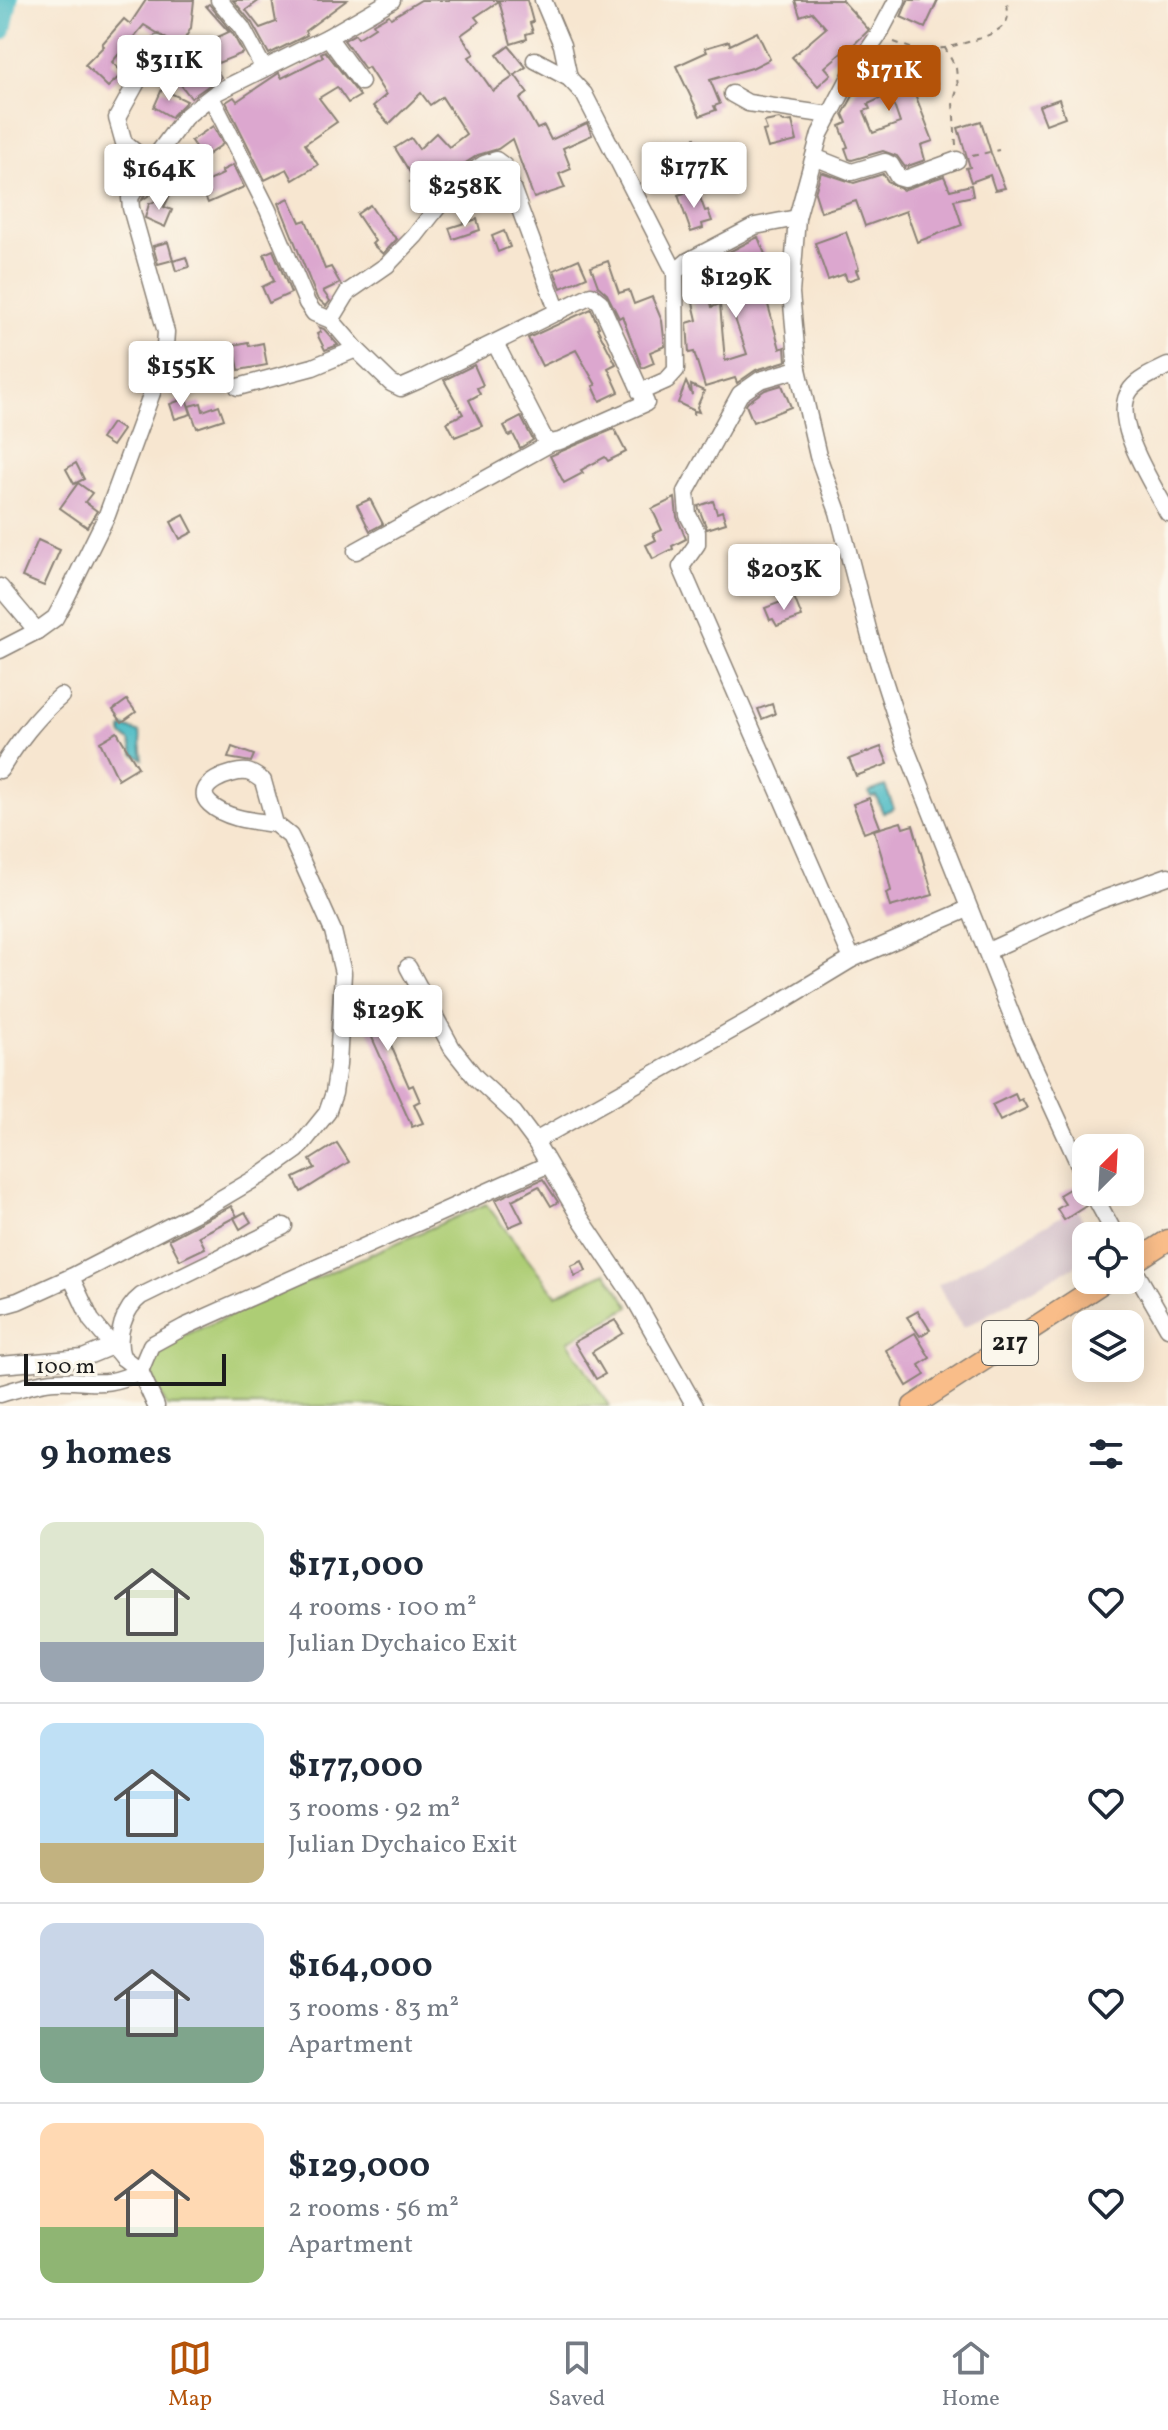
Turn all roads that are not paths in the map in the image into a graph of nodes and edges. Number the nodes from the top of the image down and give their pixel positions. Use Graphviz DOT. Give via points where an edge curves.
graph roads {
  1 [pos="219,0"];
  2 [pos="392,0"];
  3 [pos="543,0"];
  4 [pos="897,0"];
  5 [pos="328,37"];
  6 [pos="158,44"];
  7 [pos="535,60"];
  8 [pos="263,67"];
  9 [pos="569,78"];
  10 [pos="361,82"];
  11 [pos="732,94"];
  12 [pos="211,97"];
  13 [pos="829,115"];
  14 [pos="814,157"];
  15 [pos="957,160"];
  16 [pos="150,164"];
  17 [pos="797,218"];
  18 [pos="675,272"];
  19 [pos="558,312"];
  20 [pos="331,320"];
  21 [pos="495,343"];
  22 [pos="356,349"];
  23 [pos="1168,366"];
  24 [pos="798,369"];
  25 [pos="238,387"];
  26 [pos="640,392"];
  27 [pos="551,443"];
  28 [pos="1168,513"];
  29 [pos="356,551"];
  30 [pos="0,587"];
  31 [pos="37,631"];
  32 [pos="0,650"];
  33 [pos="61,696"];
  34 [pos="0,770"];
  35 [pos="275,824"];
  36 [pos="1168,876"];
  37 [pos="968,909"];
  38 [pos="988,951"];
  39 [pos="852,959"];
  40 [pos="408,967"];
  41 [pos="535,1141"];
  42 [pos="1072,1149"];
  43 [pos="547,1165"];
  44 [pos="284,1226"];
  45 [pos="1168,1240"];
  46 [pos="1144,1255"];
  47 [pos="71,1277"];
  48 [pos="1144,1288"];
  49 [pos="1085,1294"];
  50 [pos="0,1306"];
  51 [pos="1168,1328"];
  52 [pos="117,1351"];
  53 [pos="0,1365"];
  54 [pos="140,1371"];
  55 [pos="0,1394"];
  56 [pos="156,1406"];
  57 [pos="695,1406"];
  58 [pos="913,1406"];
  1 -- 8 [label="street"];
  2 -- 5 [label="street"];
  3 -- 9 [label="street"];
  4 -- 13 [label="street"];
  5 -- 8 [label="street"];
  5 -- 10 [label="street"];
  6 -- 16 [label="street" via="117,118 124,143"];
  7 -- 9 [label="street"];
  8 -- 12 [label="street"];
  9 -- 18 [label="street" via="584,94"];
  11 -- 13 [label="street" via="748,103"];
  12 -- 16 [label="street" via="185,117"];
  12 -- 20 [label="street" via="307,303 314,313"];
  13 -- 14 [label="street"];
  14 -- 15 [label="street" via="852,172 885,162 905,179"];
  14 -- 17 [label="street"];
  16 -- 31 [label="street" via="130,198 166,332 164,360 107,515 55,618"];
  17 -- 18 [label="street" via="755,226"];
  17 -- 24 [label="street" via="792,326"];
  18 -- 26 [label="street" via="676,370"];
  19 -- 20 [label="street" via="504,166 496,160 458,181 387,265 348,292"];
  19 -- 21 [label="street"];
  19 -- 26 [label="street" via="596,296"];
  20 -- 22 [label="street"];
  21 -- 22 [label="street" via="401,388"];
  21 -- 27 [label="street"];
  22 -- 25 [label="street"];
  23 -- 28 [label="street" via="1131,389 1124,401 1124,419"];
  24 -- 37 [label="street" via="886,690"];
  24 -- 39 [label="street" via="760,380 740,394 686,492 697,544 681,567"];
  26 -- 27 [label="street" via="646,403"];
  27 -- 29 [label="street"];
  30 -- 31 [label="street"];
  31 -- 32 [label="street"];
  33 -- 34 [label="street" via="43,711"];
  35 -- 47 [label="street" via="295,846 333,931 343,973 338,1065 327,1113 297,1150 263,1174"];
  36 -- 38 [label="street"];
  37 -- 38 [label="street"];
  37 -- 39 [label="street"];
  38 -- 42 [label="street"];
  39 -- 41 [label="street"];
  40 -- 41 [label="street" via="452,1048"];
  41 -- 43 [label="street"];
  43 -- 54 [label="street" via="184,1327 151,1345"];
  43 -- 57 [label="street" via="634,1298"];
  44 -- 52 [label="street" via="141,1296 126,1313"];
  45 -- 46 [label="main road"];
  47 -- 50 [label="street"];
  47 -- 52 [label="street" via="91,1320"];
  48 -- 51 [label="street"];
  49 -- 58 [label="main road, 217"];
  52 -- 53 [label="street"];
  52 -- 54 [label="street"];
  54 -- 55 [label="street" via="118,1382 39,1382"];
  54 -- 56 [label="street"];
}
